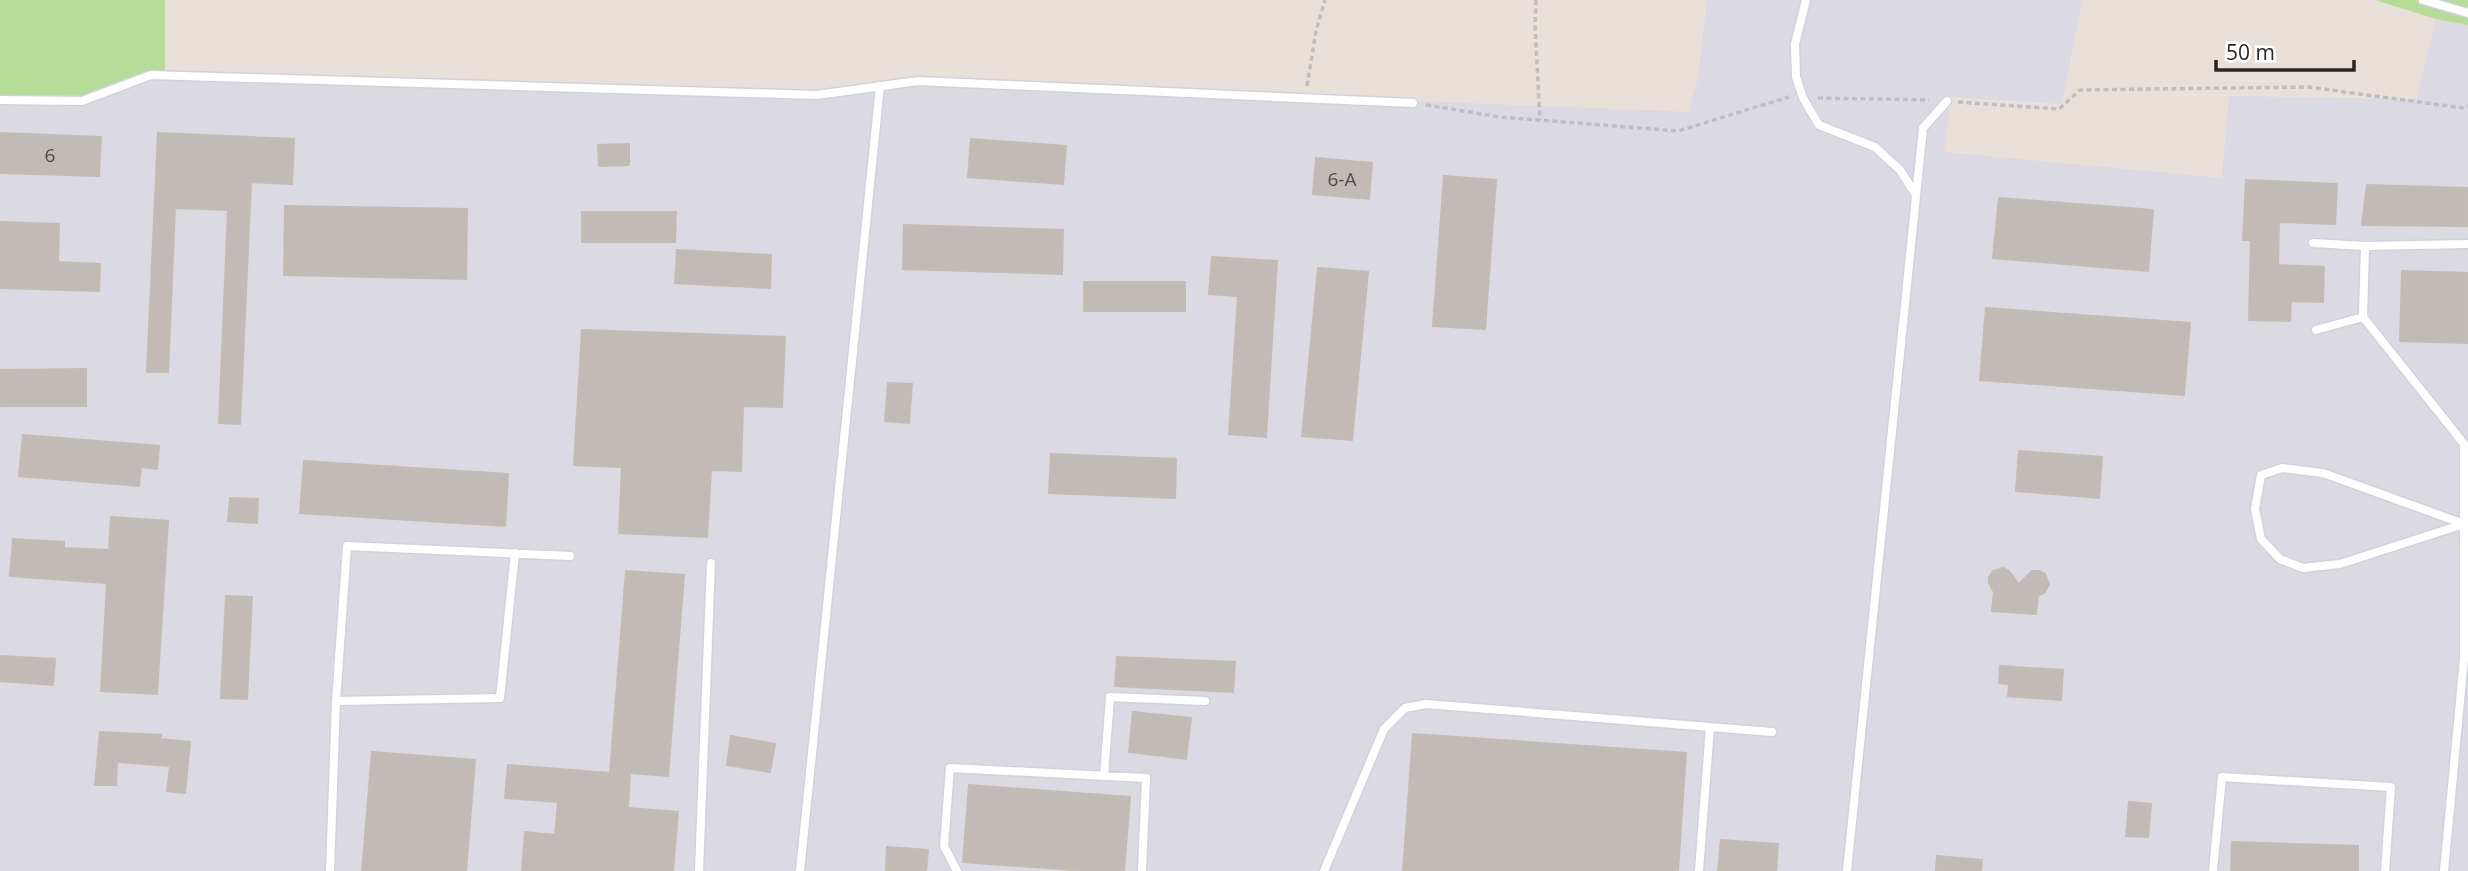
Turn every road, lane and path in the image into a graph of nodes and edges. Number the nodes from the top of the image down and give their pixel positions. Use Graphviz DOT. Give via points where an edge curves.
graph roads {
  1 [pos="1325,0"];
  2 [pos="1536,0"];
  3 [pos="1806,0"];
  4 [pos="2423,0"];
  5 [pos="2468,13"];
  6 [pos="880,86"];
  7 [pos="1803,97"];
  8 [pos="1306,99"];
  9 [pos="0,100"];
  10 [pos="1947,101"];
  11 [pos="1413,103"];
  12 [pos="2468,106"];
  13 [pos="1540,120"];
  14 [pos="1916,195"];
  15 [pos="2313,243"];
  16 [pos="2467,244"];
  17 [pos="2365,246"];
  18 [pos="2363,317"];
  19 [pos="2316,330"];
  20 [pos="2464,524"];
  21 [pos="514,553"];
  22 [pos="570,556"];
  23 [pos="711,563"];
  24 [pos="2466,656"];
  25 [pos="336,701"];
  26 [pos="1205,701"];
  27 [pos="1710,727"];
  28 [pos="1772,732"];
  29 [pos="1104,776"];
  30 [pos="330,871"];
  31 [pos="699,871"];
  32 [pos="800,871"];
  33 [pos="957,871"];
  34 [pos="1142,871"];
  35 [pos="1324,871"];
  36 [pos="1699,871"];
  37 [pos="1847,871"];
  38 [pos="2213,871"];
  39 [pos="2385,871"];
  40 [pos="2444,871"];
  1 -- 8 [label="path"];
  2 -- 13 [label="path"];
  3 -- 7 [label="lane" via="1796,44 1796,77"];
  4 -- 5 [label="lane"];
  6 -- 8 [label="lane" via="918,81"];
  6 -- 9 [label="lane" via="817,94 151,75 82,100"];
  6 -- 32 [label="lane"];
  7 -- 10 [label="path"];
  7 -- 13 [label="path" via="1784,97 1678,131"];
  7 -- 14 [label="lane" via="1819,125 1875,147 1900,170"];
  8 -- 11 [label="lane"];
  10 -- 12 [label="path" via="2059,109 2080,90 2308,87"];
  10 -- 14 [label="lane" via="1923,128"];
  11 -- 13 [label="path"];
  14 -- 37 [label="lane"];
  15 -- 17 [label="lane"];
  16 -- 17 [label="lane"];
  17 -- 18 [label="lane"];
  18 -- 19 [label="lane"];
  18 -- 20 [label="lane" via="2464,444"];
  20 -- 20 [label="lane" via="2323,473 2282,468 2261,475 2255,509 2261,539 2280,559 2303,568 2340,564"];
  20 -- 24 [label="lane"];
  21 -- 22 [label="lane"];
  21 -- 25 [label="lane" via="500,698"];
  21 -- 25 [label="lane" via="347,546"];
  23 -- 31 [label="lane"];
  24 -- 40 [label="lane"];
  25 -- 30 [label="lane"];
  26 -- 29 [label="lane" via="1110,697"];
  27 -- 28 [label="lane"];
  27 -- 35 [label="lane" via="1426,704 1405,708 1384,729"];
  27 -- 36 [label="lane"];
  29 -- 33 [label="lane" via="950,768 944,846"];
  29 -- 34 [label="lane" via="1146,778"];
  38 -- 39 [label="lane" via="2222,777 2391,787"];
}
